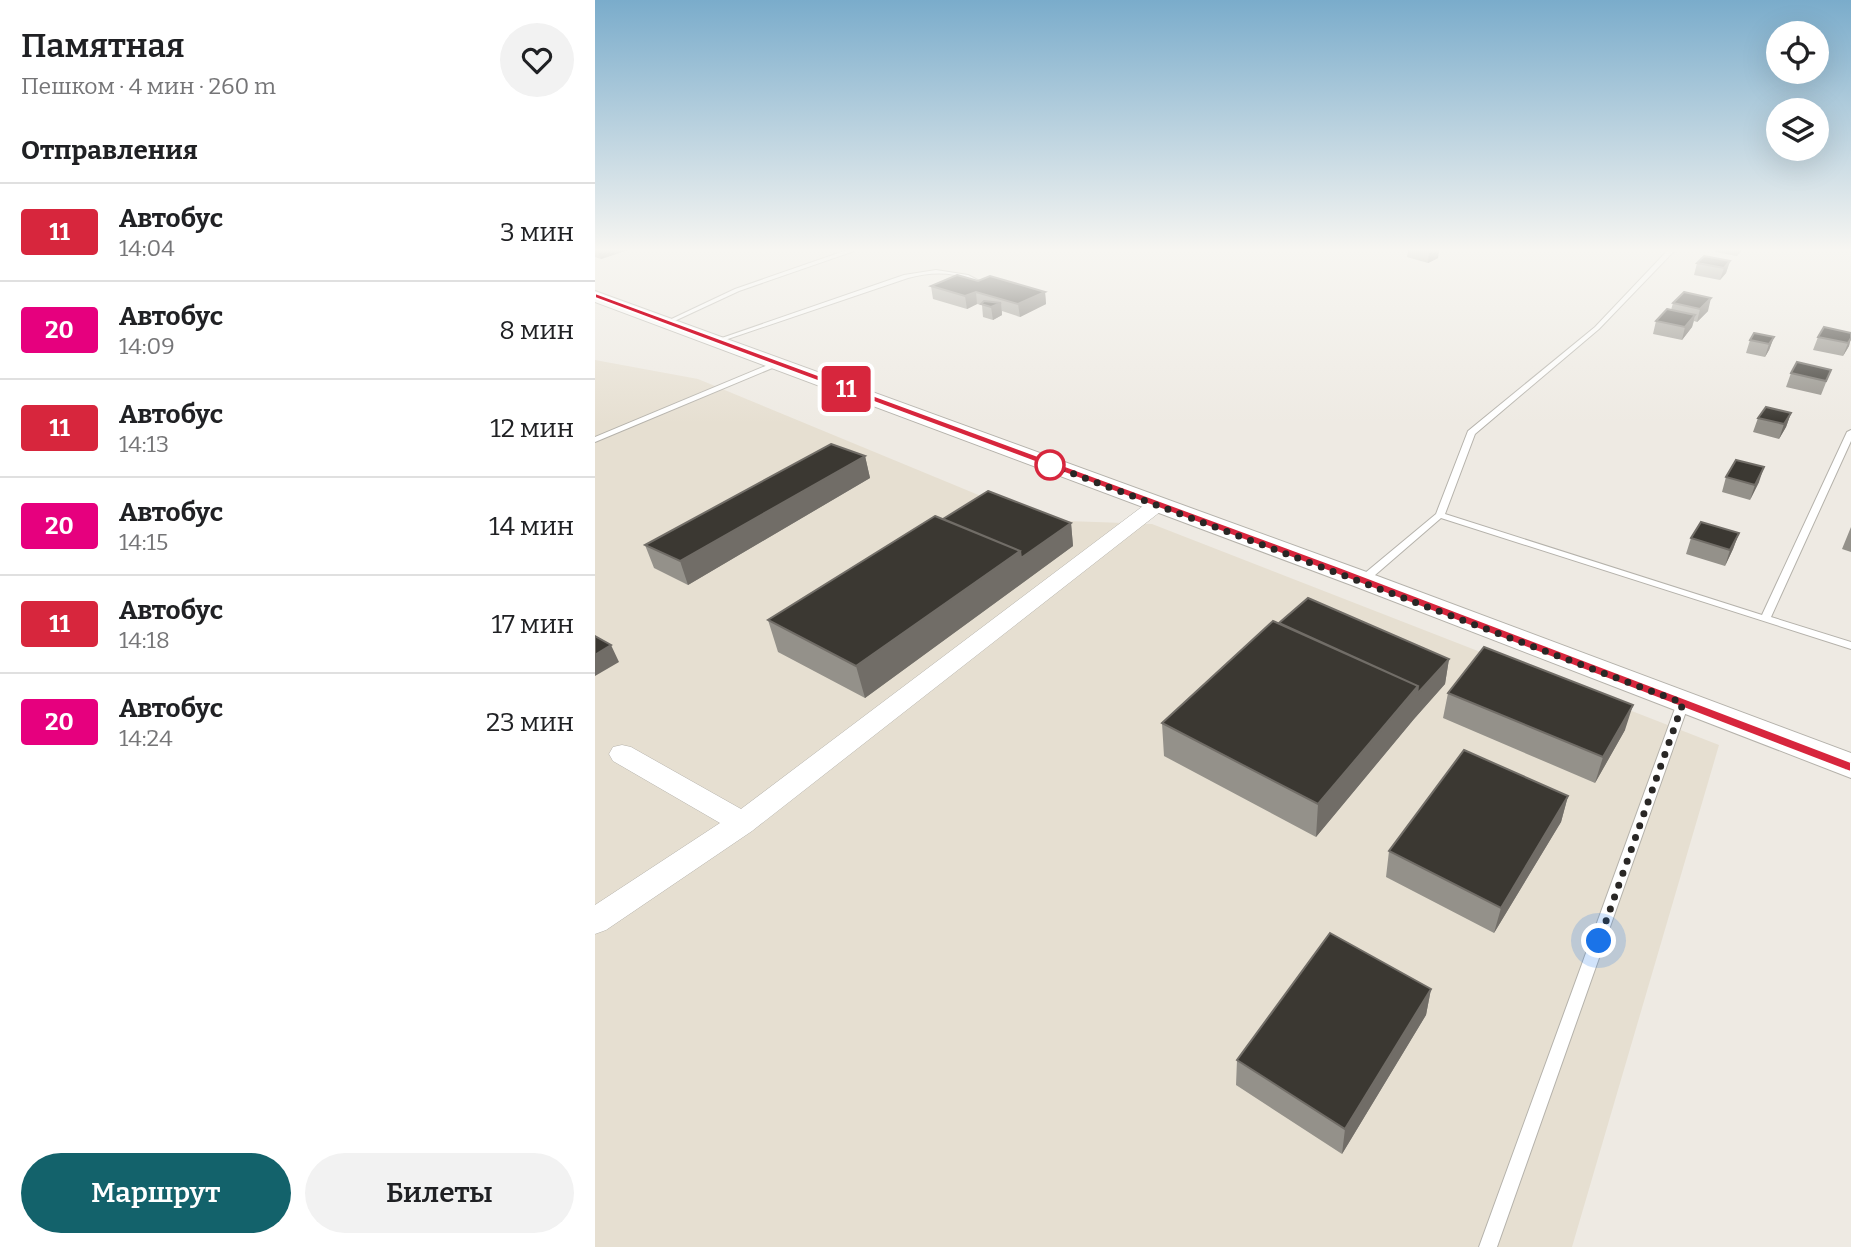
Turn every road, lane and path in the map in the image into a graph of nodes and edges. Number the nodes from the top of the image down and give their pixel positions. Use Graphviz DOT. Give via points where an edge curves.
graph roads {
  1 [pos="625,307"];
  2 [pos="701,307"];
  3 [pos="815,307"];
  4 [pos="1617,307"];
  5 [pos="667,323"];
  6 [pos="717,341"];
  7 [pos="778,364"];
  8 [pos="1851,432"];
  9 [pos="595,440"];
  10 [pos="1158,504"];
  11 [pos="1440,515"];
  12 [pos="1363,580"];
  13 [pos="1765,619"];
  14 [pos="1851,646"];
  15 [pos="1683,703"];
  16 [pos="622,754"];
  17 [pos="1851,766"];
  18 [pos="742,822"];
  19 [pos="595,921"];
  20 [pos="1488,1247"];
  1 -- 5 [label="street"];
  2 -- 5 [label="lane"];
  3 -- 6 [label="lane"];
  4 -- 11 [label="lane" via="1471,433"];
  5 -- 6 [label="street"];
  6 -- 7 [label="street"];
  7 -- 9 [label="lane"];
  7 -- 10 [label="street"];
  8 -- 13 [label="lane"];
  10 -- 12 [label="street"];
  10 -- 18 [label="street"];
  11 -- 12 [label="lane"];
  11 -- 13 [label="lane"];
  12 -- 15 [label="street"];
  13 -- 14 [label="lane"];
  15 -- 17 [label="street"];
  15 -- 20 [label="lane"];
  16 -- 18 [label="street"];
  18 -- 19 [label="street"];
}
